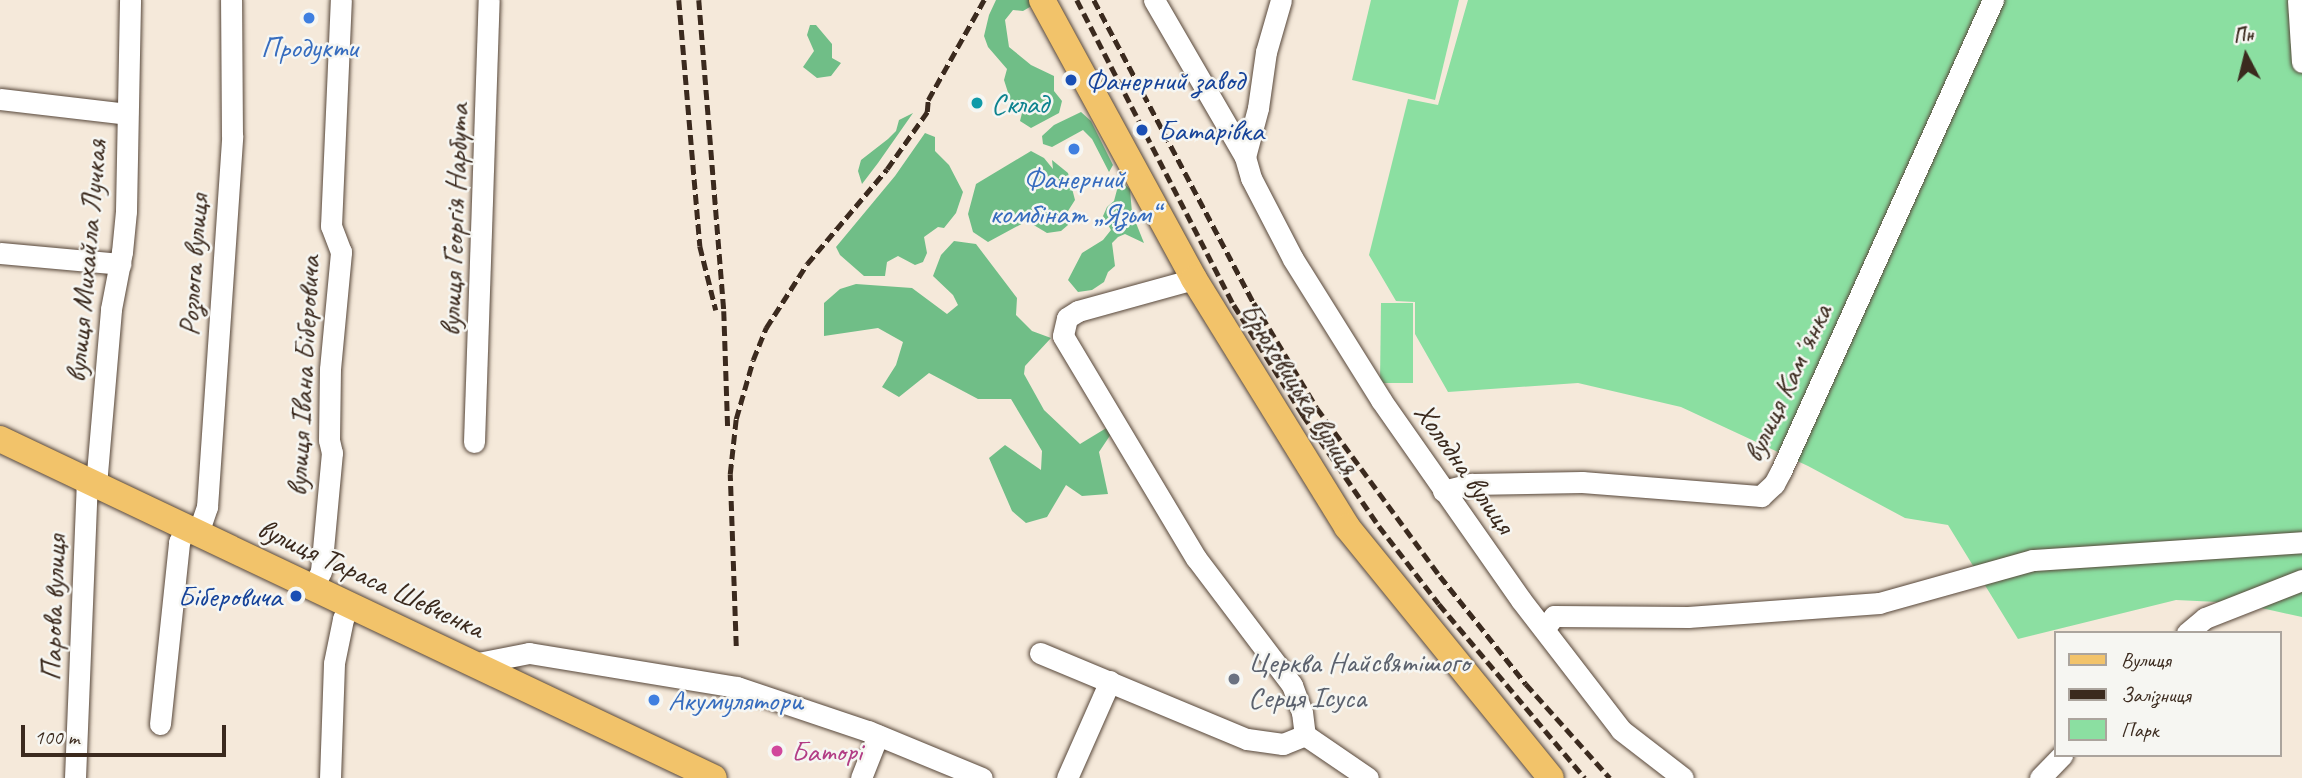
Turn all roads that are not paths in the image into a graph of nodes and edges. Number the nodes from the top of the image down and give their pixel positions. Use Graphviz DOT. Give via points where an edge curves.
graph roads {
  1 [pos="130,0"];
  2 [pos="231,0"];
  3 [pos="341,0"];
  4 [pos="489,0"];
  5 [pos="1042,0"];
  6 [pos="1154,0"];
  7 [pos="1281,0"];
  8 [pos="1993,0"];
  9 [pos="2298,0"];
  10 [pos="2302,62"];
  11 [pos="0,99"];
  12 [pos="127,114"];
  13 [pos="1245,157"];
  14 [pos="0,253"];
  15 [pos="120,264"];
  16 [pos="1194,279"];
  17 [pos="0,439"];
  18 [pos="474,442"];
  19 [pos="92,483"];
  20 [pos="1443,491"];
  21 [pos="192,531"];
  22 [pos="2302,542"];
  23 [pos="2302,580"];
  24 [pos="313,587"];
  25 [pos="349,605"];
  26 [pos="1545,628"];
  27 [pos="2189,631"];
  28 [pos="1040,653"];
  29 [pos="473,664"];
  30 [pos="1110,681"];
  31 [pos="160,724"];
  32 [pos="878,735"];
  33 [pos="1306,735"];
  34 [pos="2060,757"];
  35 [pos="75,778"];
  36 [pos="330,778"];
  37 [pos="714,778"];
  38 [pos="861,778"];
  39 [pos="982,778"];
  40 [pos="1067,778"];
  41 [pos="1368,778"];
  42 [pos="1550,778"];
  43 [pos="1683,778"];
  44 [pos="2040,778"];
  1 -- 12 [label="street, вулиця Михайла Лучкая"];
  2 -- 21 [label="street, Розлога вулиця" via="232,136 207,507"];
  3 -- 24 [label="street, вулиця Івана Біберовича" via="331,226 341,252 330,369 332,453 321,571"];
  4 -- 18 [label="street, вулиця Георгія Нарбута"];
  5 -- 16 [label="main road, Брюховицька вулиця"];
  6 -- 13 [label="street, Холодна вулиця"];
  7 -- 13 [label="street"];
  8 -- 20 [label="street, вулиця Камʼянка" via="1781,471 1761,496 1614,483 1498,483"];
  9 -- 10 [label="street"];
  11 -- 12 [label="street"];
  12 -- 15 [label="street, вулиця Михайла Лучкая" via="126,211"];
  13 -- 20 [label="street, Холодна вулиця" via="1251,178 1293,259"];
  14 -- 15 [label="street"];
  15 -- 19 [label="street, вулиця Михайла Лучкая"];
  16 -- 33 [label="street" via="1078,311 1067,318 1063,336 1196,558 1292,685"];
  16 -- 42 [label="main road, Брюховицька вулиця" via="1347,527"];
  17 -- 19 [label="main road, вулиця Тараса Шевченка"];
  19 -- 21 [label="main road, вулиця Тараса Шевченка"];
  19 -- 35 [label="street, Парова вулиця"];
  20 -- 26 [label="street, Холодна вулиця"];
  21 -- 24 [label="main road, вулиця Тараса Шевченка"];
  21 -- 31 [label="street, Розлога вулиця" via="179,542"];
  22 -- 26 [label="street" via="2033,560 1879,603 1688,617 1554,616"];
  23 -- 27 [label="street" via="2205,618"];
  24 -- 25 [label="main road, вулиця Тараса Шевченка"];
  25 -- 29 [label="main road, вулиця Тараса Шевченка"];
  25 -- 36 [label="street" via="334,663"];
  26 -- 43 [label="street, Холодна вулиця" via="1621,730"];
  28 -- 30 [label="street"];
  29 -- 32 [label="street" via="529,653 737,687"];
  29 -- 37 [label="main road, вулиця Тараса Шевченка"];
  30 -- 33 [label="street" via="1247,738 1283,744"];
  30 -- 40 [label="street"];
  32 -- 38 [label="street"];
  32 -- 39 [label="street"];
  33 -- 41 [label="street"];
  34 -- 44 [label="street"];
}
